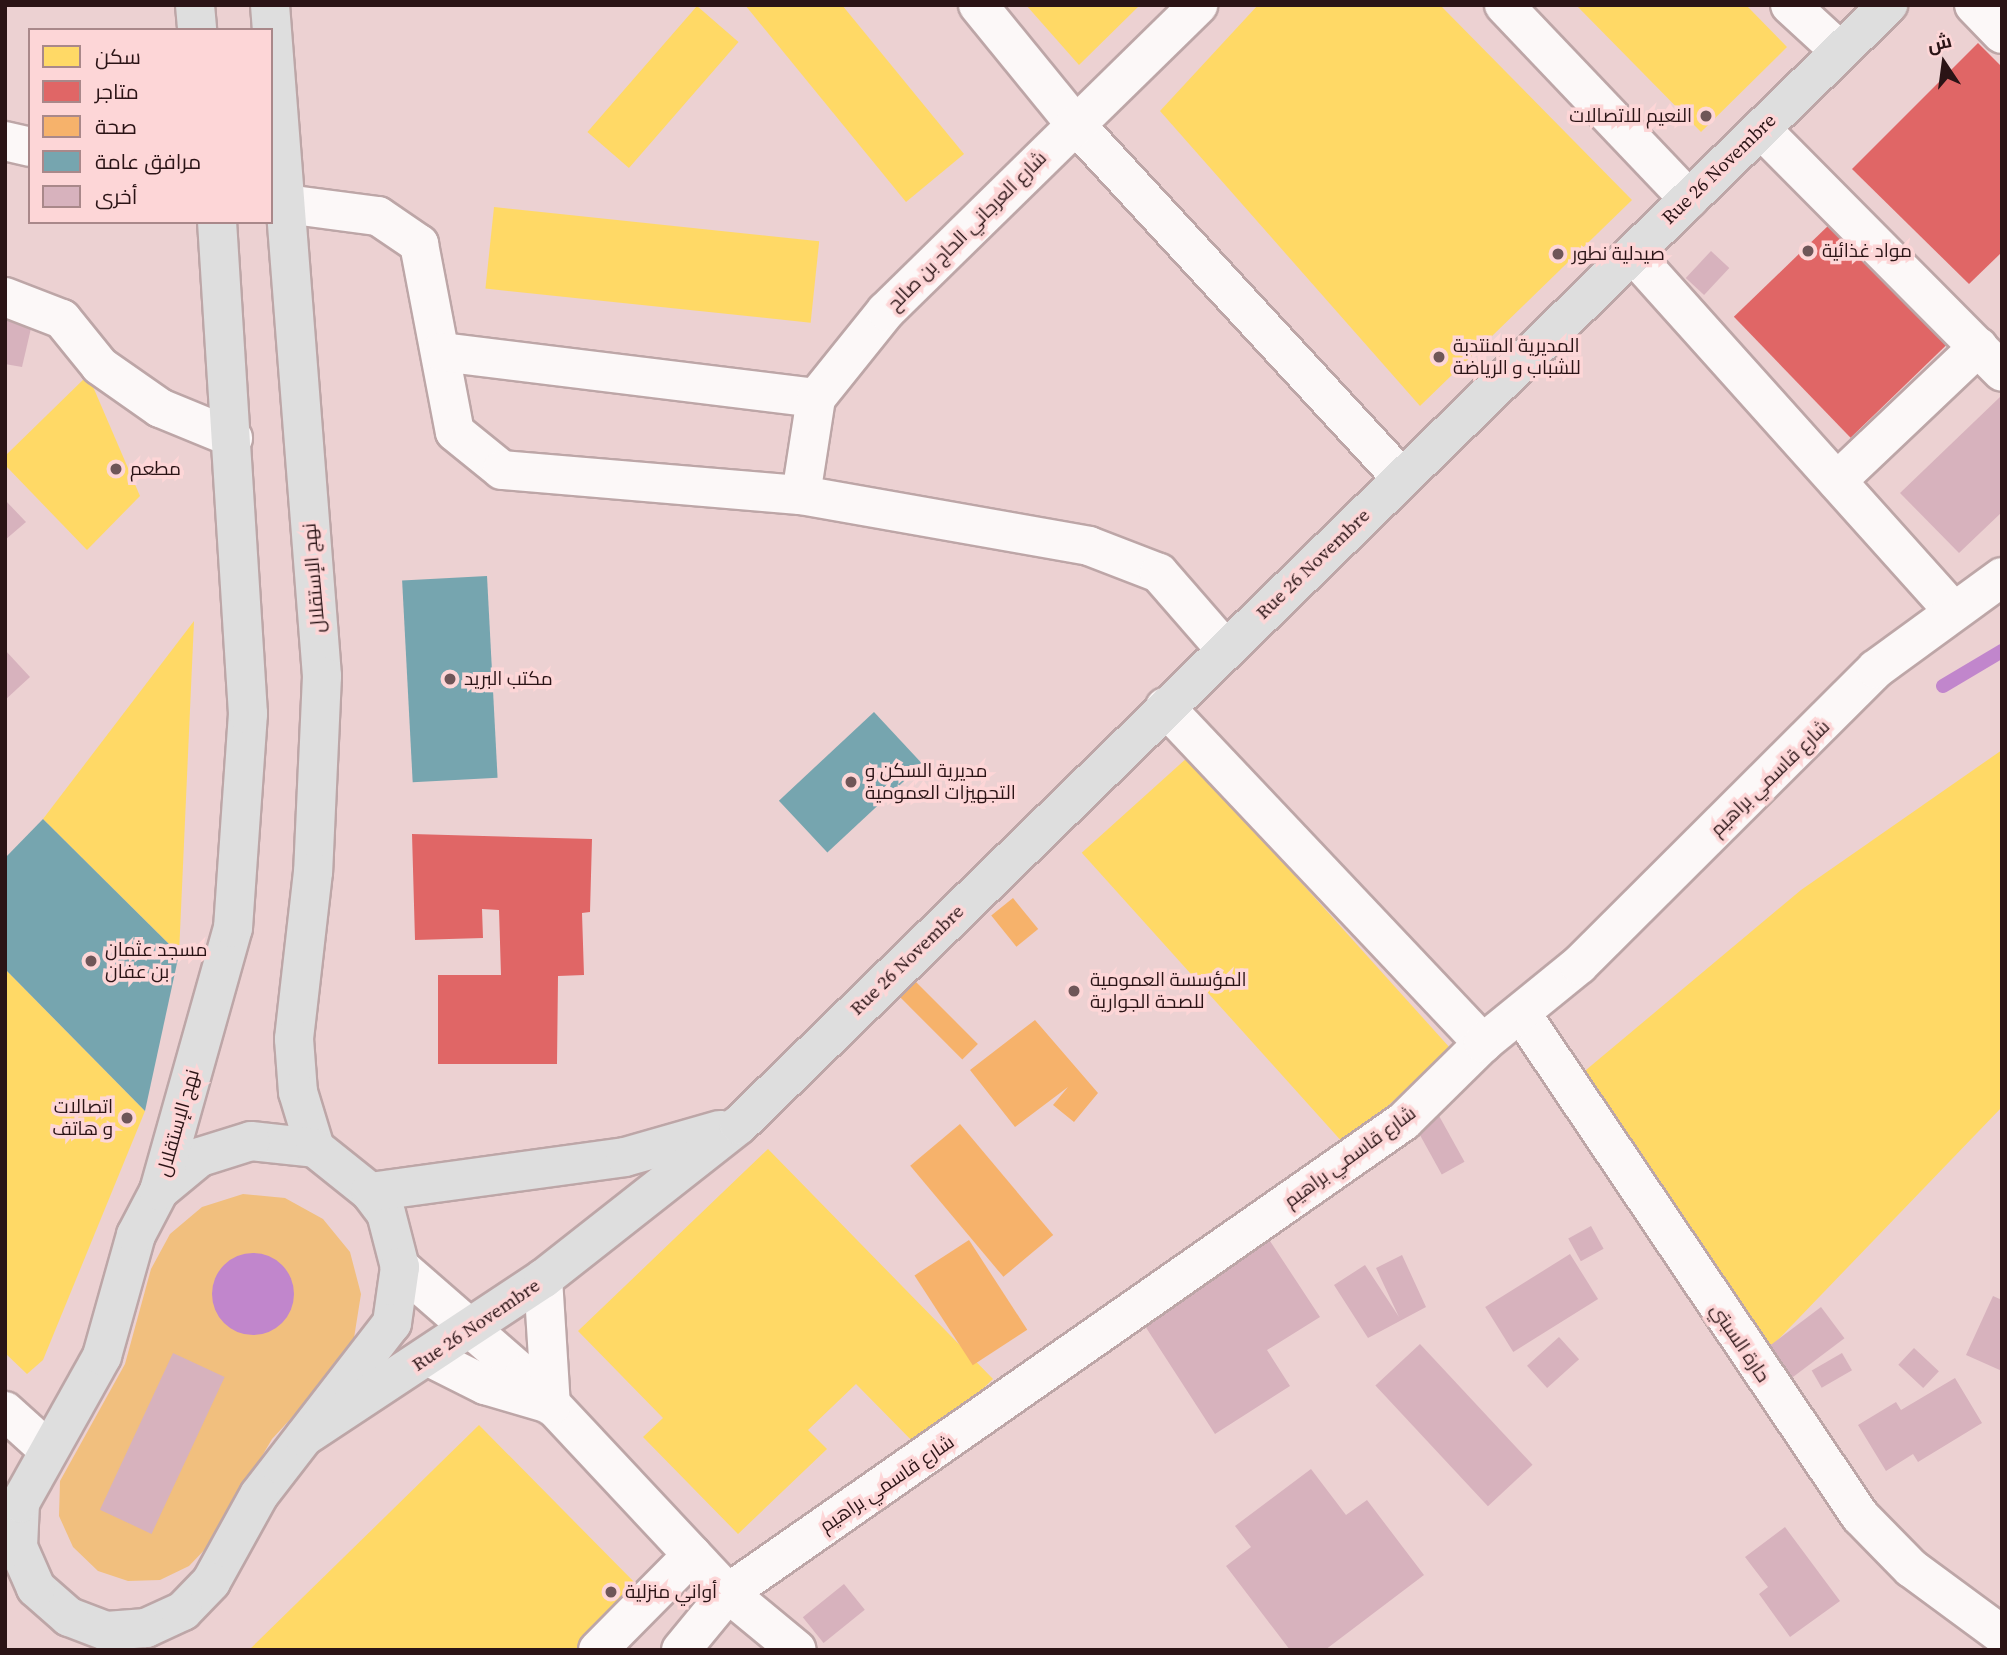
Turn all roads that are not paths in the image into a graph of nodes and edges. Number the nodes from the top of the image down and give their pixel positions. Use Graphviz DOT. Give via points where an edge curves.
graph roads {
  1 [pos="195,5"];
  2 [pos="270,5"];
  3 [pos="978,5"];
  4 [pos="1198,5"];
  5 [pos="1504,5"];
  6 [pos="1790,5"];
  7 [pos="1888,5"];
  8 [pos="1974,5"];
  9 [pos="197,28"];
  10 [pos="271,28"];
  11 [pos="2002,34"];
  12 [pos="1840,51"];
  13 [pos="273,79"];
  14 [pos="1074,124"];
  15 [pos="1761,129"];
  16 [pos="5,141"];
  17 [pos="28,147"];
  18 [pos="1689,199"];
  19 [pos="278,203"];
  20 [pos="217,224"];
  21 [pos="1633,254"];
  22 [pos="5,297"];
  23 [pos="441,352"];
  24 [pos="1990,359"];
  25 [pos="816,398"];
  26 [pos="233,438"];
  27 [pos="1837,481"];
  28 [pos="1393,486"];
  29 [pos="801,495"];
  30 [pos="2002,577"];
  31 [pos="1952,609"];
  32 [pos="1225,649"];
  33 [pos="1165,707"];
  34 [pos="1521,1013"];
  35 [pos="1483,1043"];
  36 [pos="739,1125"];
  37 [pos="315,1148"];
  38 [pos="159,1191"];
  39 [pos="370,1192"];
  40 [pos="400,1268"];
  41 [pos="543,1279"];
  42 [pos="474,1328"];
  43 [pos="429,1357"];
  44 [pos="551,1406"];
  45 [pos="5,1411"];
  46 [pos="304,1437"];
  47 [pos="46,1448"];
  48 [pos="13,1496"];
  49 [pos="692,1555"];
  50 [pos="12,1558"];
  51 [pos="728,1593"];
  52 [pos="183,1611"];
  53 [pos="2002,1635"];
  54 [pos="142,1650"];
  55 [pos="598,1650"];
  56 [pos="681,1650"];
  57 [pos="797,1650"];
  1 -- 9 [label="main road"];
  2 -- 10 [label="main road, نهج الإستقلال"];
  3 -- 14 [label="street"];
  4 -- 14 [label="street, شارع العرجاني الحاج بن صالح"];
  5 -- 18 [label="street"];
  6 -- 12 [label="street"];
  7 -- 12 [label="main road, Rue 26 Novembre"];
  8 -- 11 [label="street"];
  12 -- 15 [label="main road, Rue 26 Novembre"];
  13 -- 19 [label="main road, نهج الإستقلال"];
  14 -- 25 [label="street, شارع العرجاني الحاج بن صالح" via="886,311"];
  14 -- 28 [label="street"];
  15 -- 18 [label="main road, Rue 26 Novembre"];
  15 -- 24 [label="street"];
  16 -- 17 [label="street"];
  18 -- 21 [label="main road, Rue 26 Novembre"];
  19 -- 23 [label="street" via="378,216 406,231 419,244"];
  19 -- 37 [label="main road, نهج الإستقلال" via="322,676 313,872 294,1039 298,1092"];
  20 -- 26 [label="main road, نهج الإستقلال"];
  21 -- 27 [label="street"];
  21 -- 28 [label="main road, Rue 26 Novembre"];
  22 -- 26 [label="street" via="62,319 100,366 149,401"];
  23 -- 25 [label="street"];
  23 -- 29 [label="street" via="454,432 502,470"];
  24 -- 27 [label="street"];
  25 -- 29 [label="street"];
  26 -- 38 [label="main road, نهج الإستقلال" via="248,714 233,928"];
  27 -- 31 [label="street"];
  28 -- 32 [label="main road, Rue 26 Novembre"];
  29 -- 32 [label="street" via="1089,546 1159,573"];
  30 -- 31 [label="street, شارع قاسمي براهيم"];
  31 -- 34 [label="street, شارع قاسمي براهيم" via="1876,669 1579,965"];
  32 -- 33 [label="main road, Rue 26 Novembre"];
  33 -- 35 [label="street"];
  33 -- 36 [label="main road, Rue 26 Novembre"];
  34 -- 35 [label="street, شارع قاسمي براهيم"];
  34 -- 53 [label="street, حارة السبتي" via="1860,1516 1911,1568"];
  35 -- 51 [label="street, شارع قاسمي براهيم" via="1405,1121"];
  36 -- 39 [label="main road, Rue 26 Novembre" via="625,1157"];
  36 -- 41 [label="main road, Rue 26 Novembre"];
  37 -- 38 [label="main road" via="251,1141 200,1157"];
  37 -- 39 [label="main road"];
  38 -- 47 [label="main road" via="136,1235 102,1356"];
  39 -- 40 [label="main road" via="386,1213"];
  40 -- 42 [label="street"];
  40 -- 46 [label="main road" via="392,1323"];
  41 -- 42 [label="main road, Rue 26 Novembre"];
  41 -- 44 [label="street"];
  42 -- 43 [label="main road, Rue 26 Novembre"];
  42 -- 44 [label="street"];
  43 -- 44 [label="street" via="485,1385"];
  43 -- 46 [label="main road, Rue 26 Novembre"];
  44 -- 49 [label="street"];
  45 -- 47 [label="street"];
  46 -- 52 [label="main road" via="258,1495 211,1582"];
  47 -- 48 [label="main road"];
  48 -- 50 [label="main road"];
  49 -- 51 [label="street"];
  49 -- 55 [label="street"];
  50 -- 52 [label="main road" via="36,1588 69,1617 106,1630 146,1628"];
  51 -- 56 [label="street, شارع قاسمي براهيم"];
  51 -- 57 [label="street"];
  52 -- 54 [label="main road"];
}
